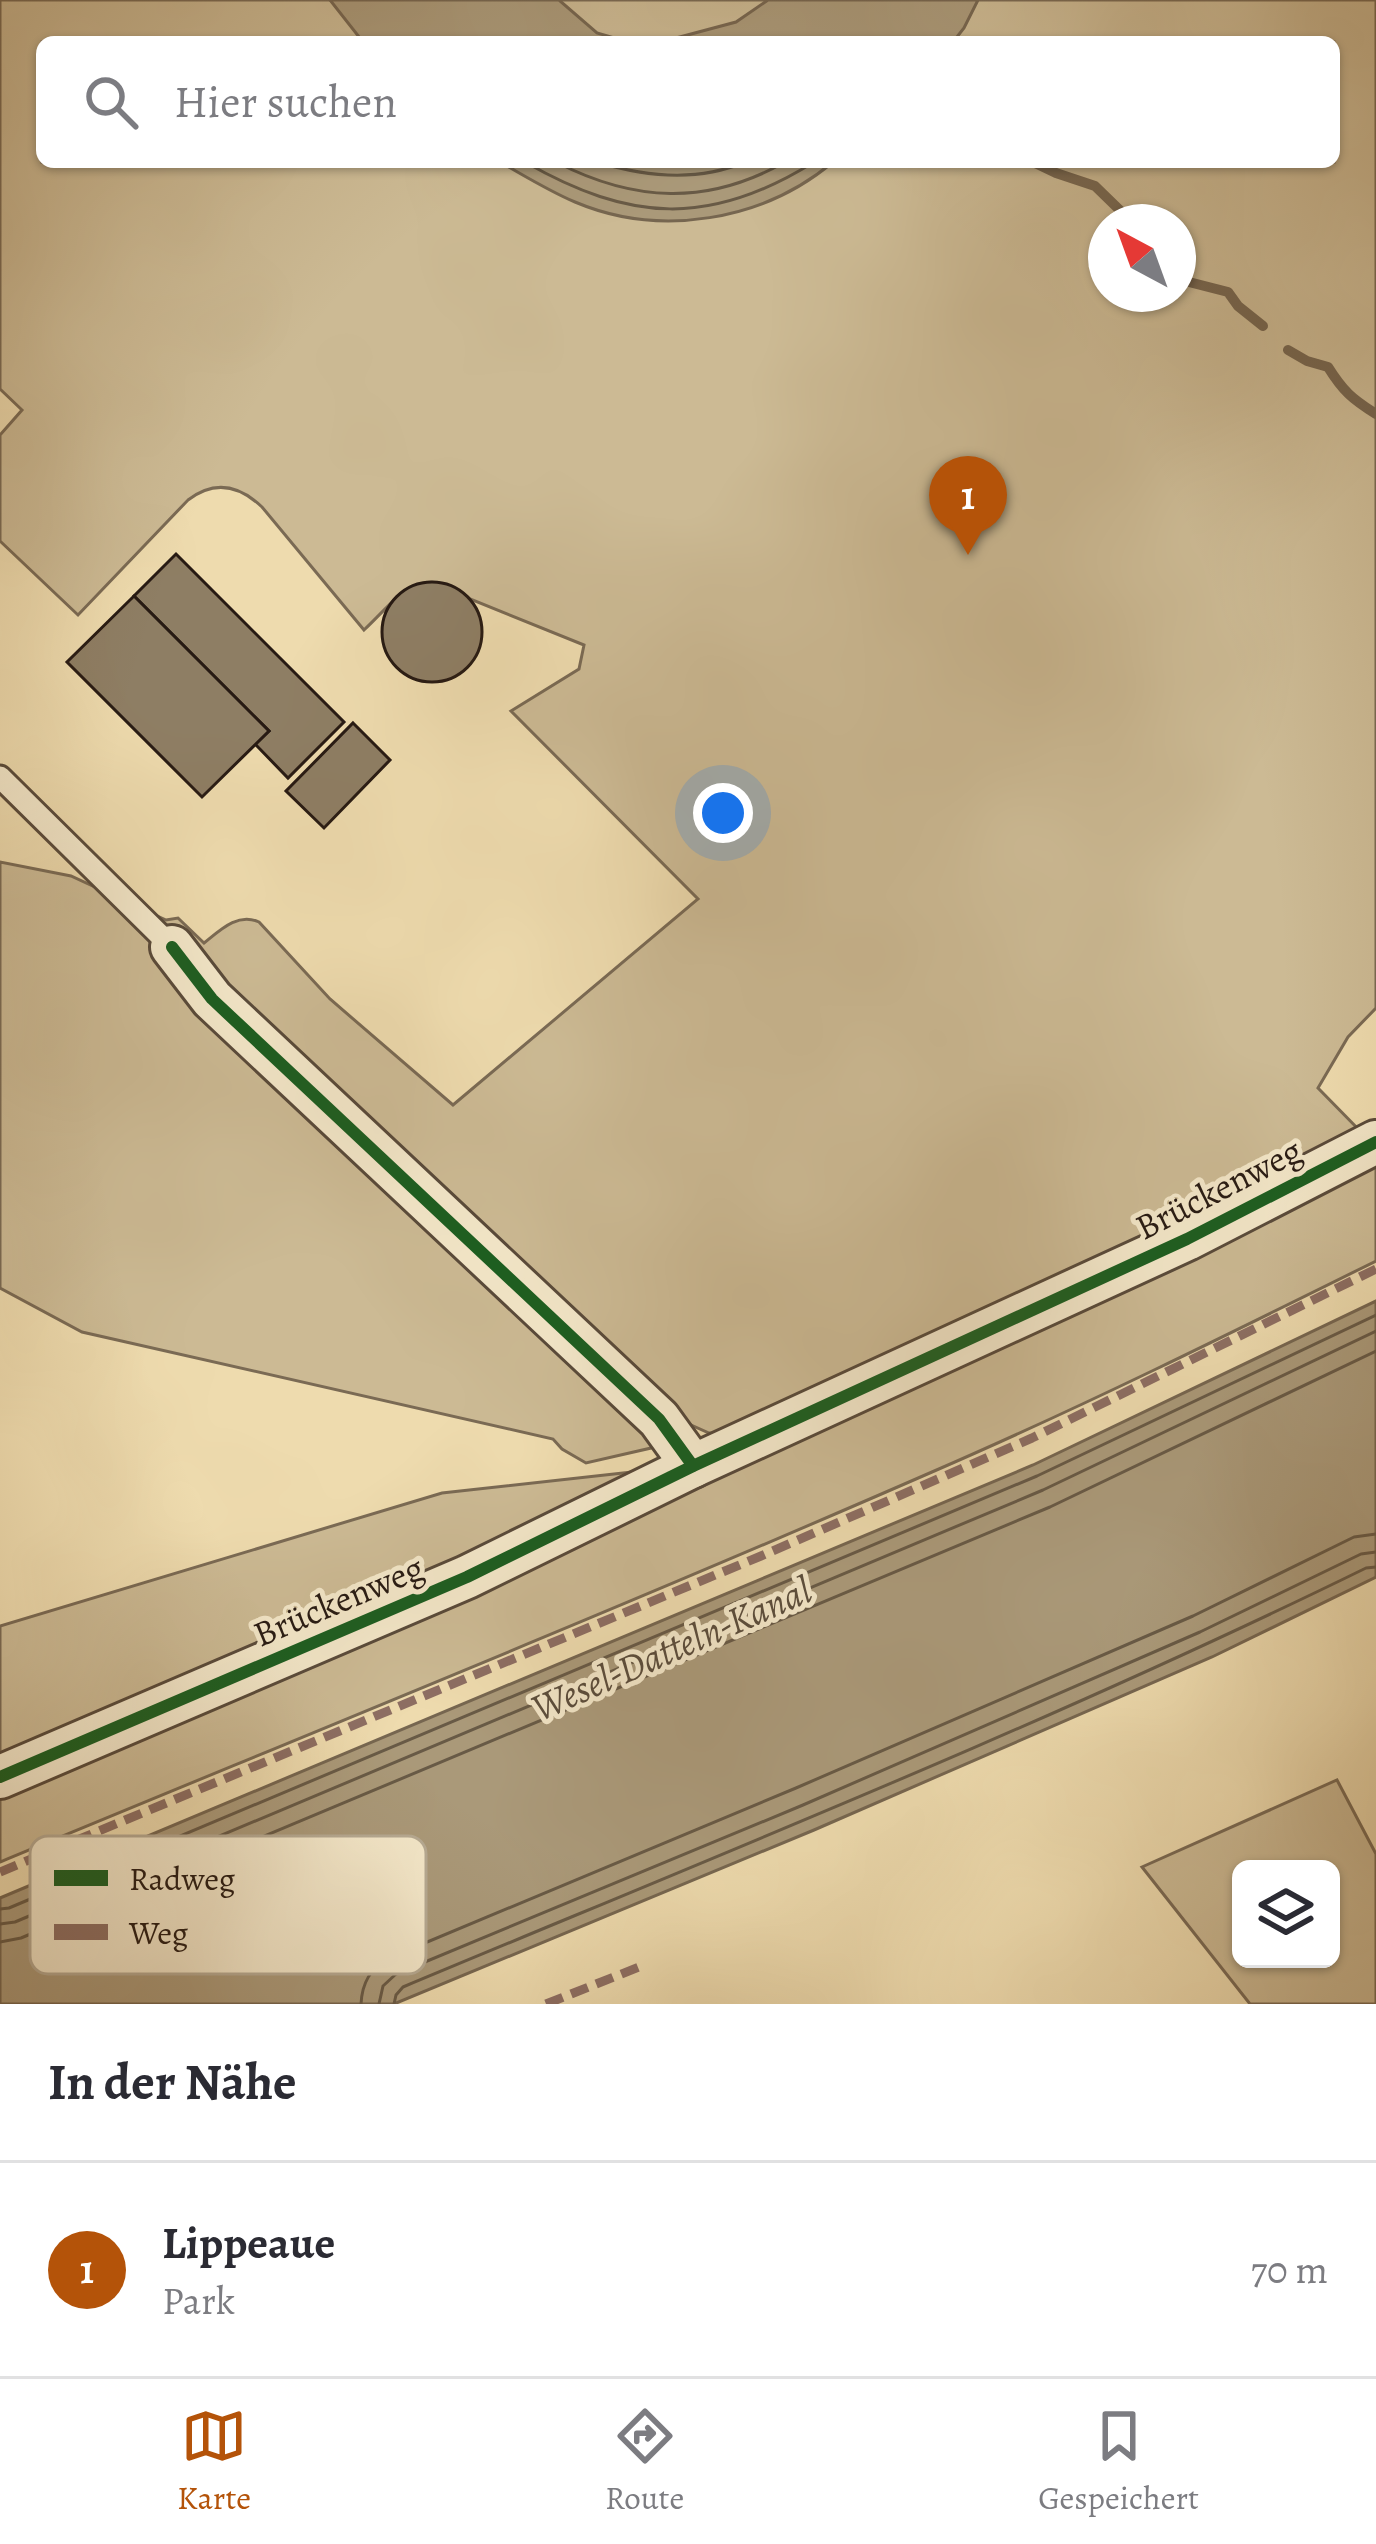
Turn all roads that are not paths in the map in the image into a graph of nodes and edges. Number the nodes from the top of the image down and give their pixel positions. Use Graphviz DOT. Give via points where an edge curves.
graph roads {
  1 [pos="0,777"];
  2 [pos="172,947"];
  3 [pos="1376,1142"];
  4 [pos="693,1466"];
  5 [pos="0,1778"];
  1 -- 2 [label="lane"];
  2 -- 4 [label="street" via="212,999 659,1419"];
  3 -- 4 [label="street, Brückenweg" via="1187,1239"];
  4 -- 5 [label="street, Brückenweg" via="467,1577"];
}
